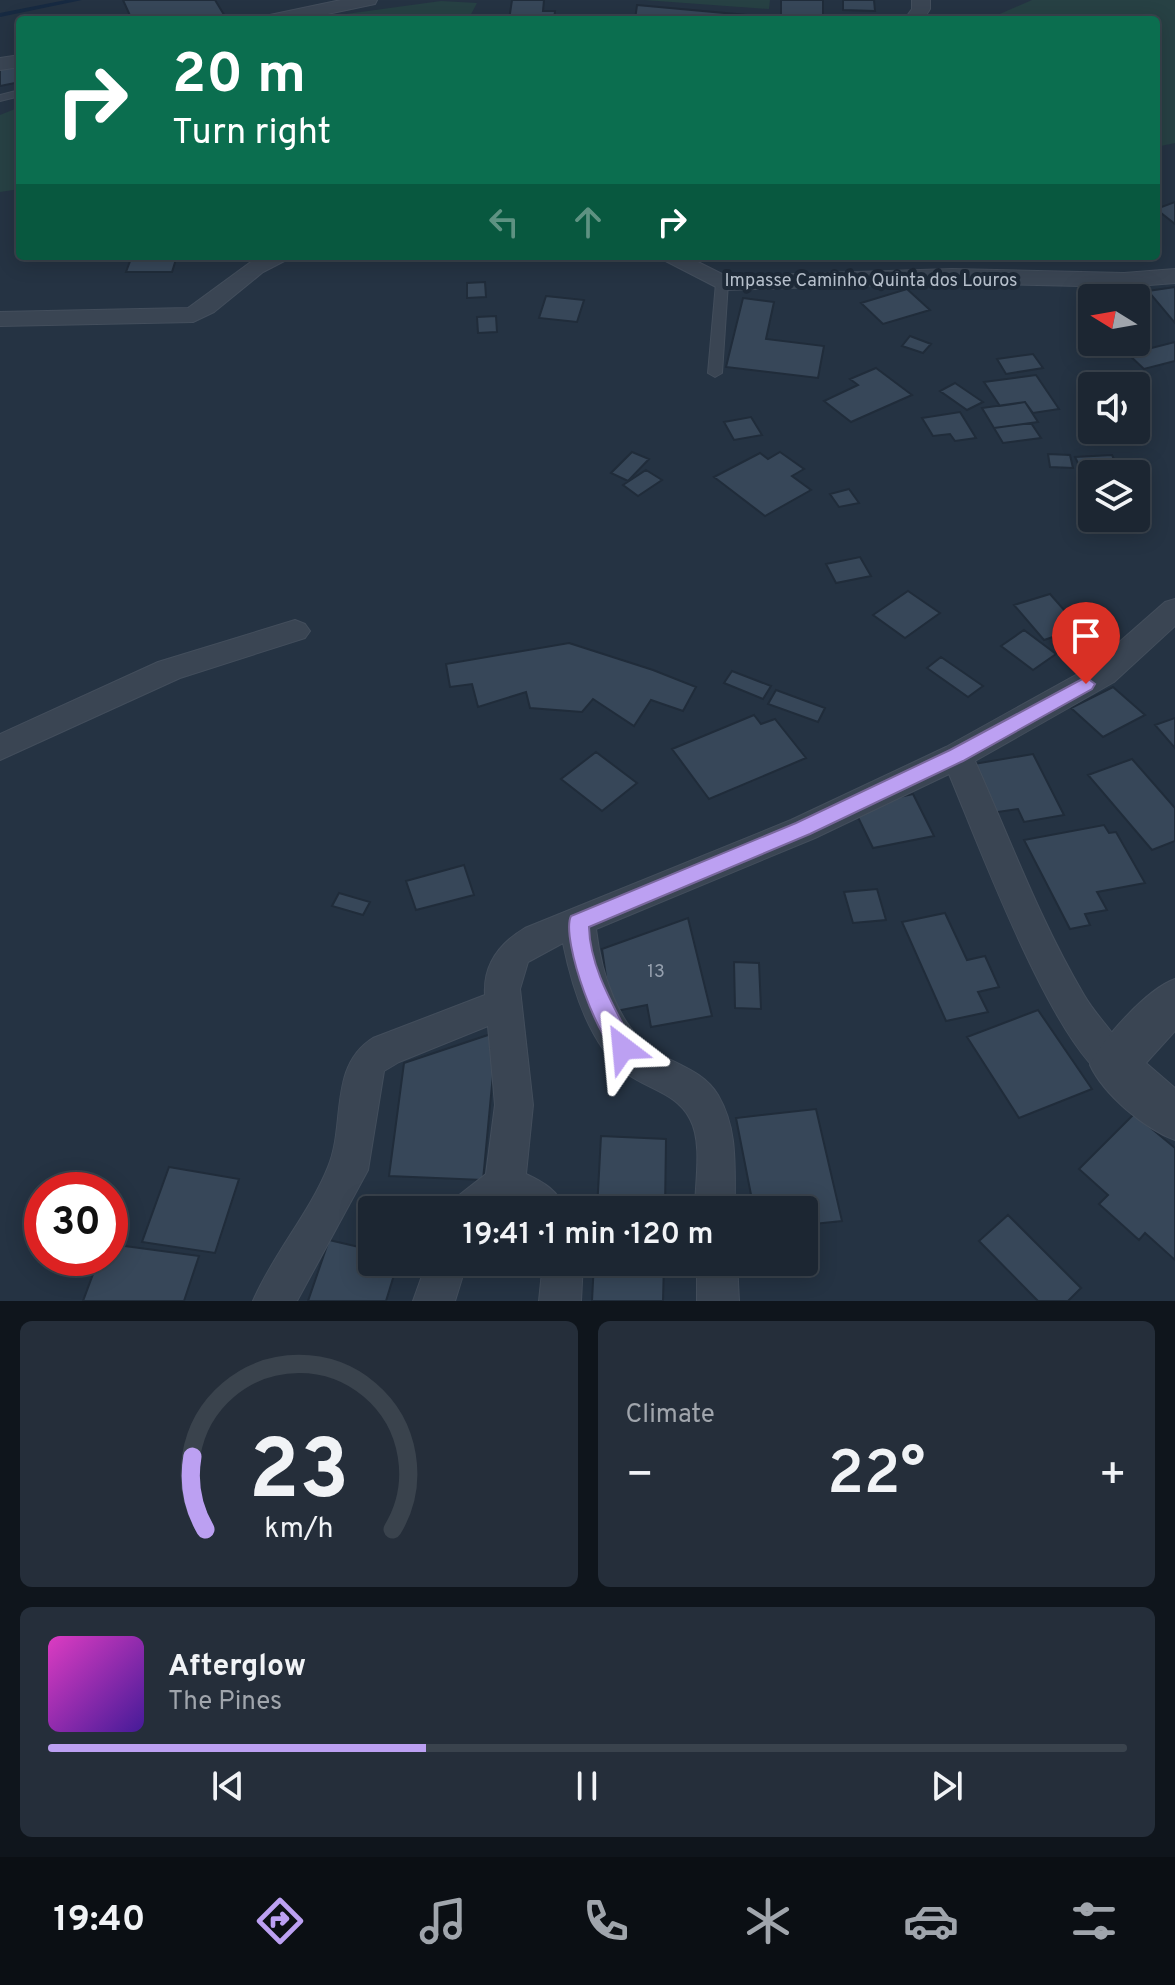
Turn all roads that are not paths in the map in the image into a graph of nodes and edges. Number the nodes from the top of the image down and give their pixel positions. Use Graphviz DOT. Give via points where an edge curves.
graph roads {
  1 [pos="368,0"];
  2 [pos="291,16"];
  3 [pos="268,260"];
  4 [pos="676,260"];
  5 [pos="1108,260"];
  6 [pos="1175,276"];
  7 [pos="1124,280"];
  8 [pos="722,283"];
  9 [pos="0,319"];
  10 [pos="715,373"];
  11 [pos="1175,609"];
  12 [pos="295,631"];
  13 [pos="0,748"];
  14 [pos="957,756"];
  15 [pos="578,922"];
  16 [pos="504,986"];
  17 [pos="1175,999"];
  18 [pos="1114,1065"];
  19 [pos="1175,1118"];
  20 [pos="505,1184"];
  21 [pos="490,1196"];
  22 [pos="530,1196"];
  23 [pos="715,1196"];
  24 [pos="442,1276"];
  25 [pos="562,1276"];
  26 [pos="717,1276"];
  27 [pos="274,1301"];
  28 [pos="434,1301"];
  29 [pos="560,1301"];
  30 [pos="718,1301"];
  1 -- 2 [label="street"];
  3 -- 9 [label="street" via="255,264 193,315"];
  4 -- 8 [label="street, Impasse Caminho Quinta dos Louros"];
  5 -- 7 [label="street"];
  6 -- 7 [label="street, Impasse Caminho Quinta dos Louros"];
  7 -- 8 [label="street, Impasse Caminho Quinta dos Louros" via="952,276"];
  8 -- 10 [label="lane"];
  11 -- 14 [label="street" via="1103,674"];
  12 -- 13 [label="street" via="169,670"];
  14 -- 15 [label="street" via="803,829"];
  14 -- 18 [label="street" via="1043,952 1072,1008"];
  15 -- 16 [label="street" via="516,951"];
  15 -- 23 [label="street" via="579,942 604,1013 623,1048 641,1063 685,1083 701,1099 712,1122"];
  16 -- 20 [label="street" via="514,1105"];
  16 -- 27 [label="street" via="370,1060 348,1170"];
  17 -- 18 [label="street"];
  18 -- 19 [label="street"];
  20 -- 21 [label="street"];
  20 -- 22 [label="street"];
  24 -- 28 [label="street"];
  25 -- 29 [label="street"];
  26 -- 30 [label="street"];
}
